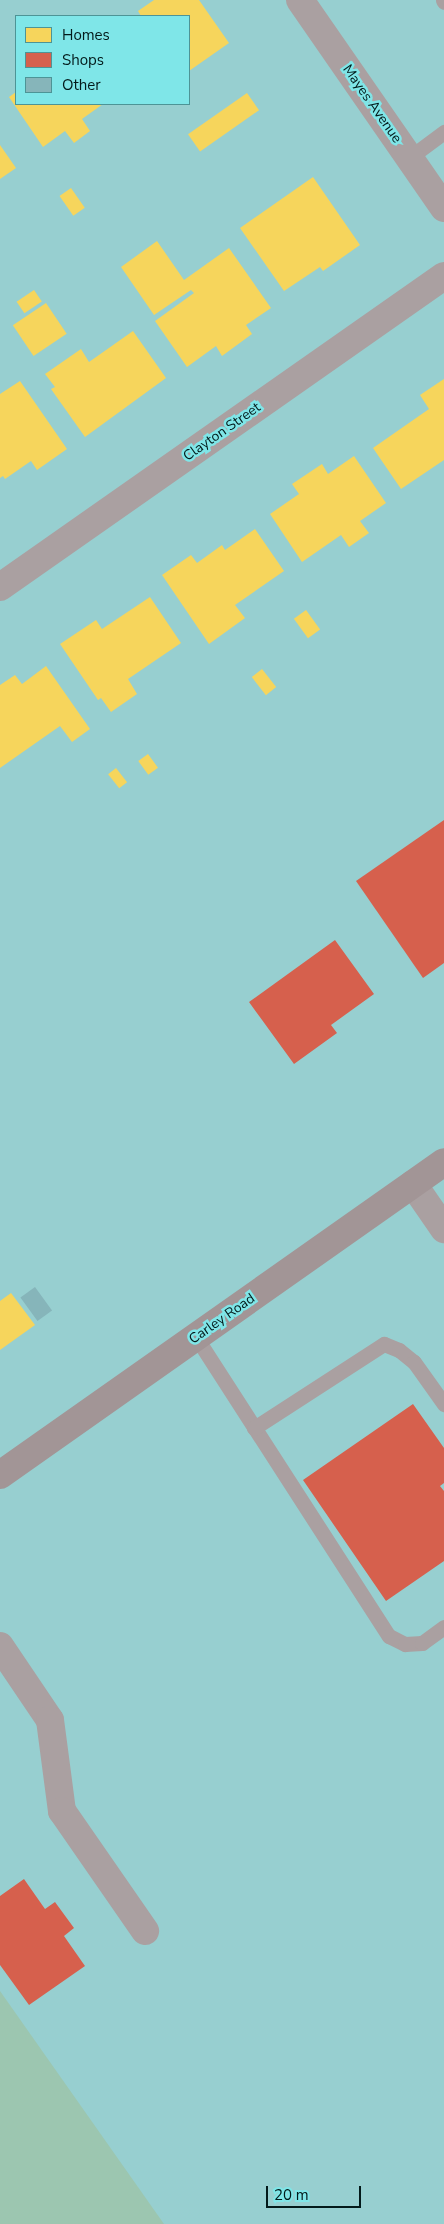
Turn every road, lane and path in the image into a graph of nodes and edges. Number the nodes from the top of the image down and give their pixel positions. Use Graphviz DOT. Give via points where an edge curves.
graph roads {
  1 [pos="300,0"];
  2 [pos="444,132"];
  3 [pos="410,158"];
  4 [pos="444,208"];
  5 [pos="444,276"];
  6 [pos="0,587"];
  7 [pos="444,1162"];
  8 [pos="413,1184"];
  9 [pos="444,1228"];
  10 [pos="196,1337"];
  11 [pos="444,1402"];
  12 [pos="254,1428"];
  13 [pos="0,1475"];
  14 [pos="444,1627"];
  15 [pos="0,1646"];
  16 [pos="145,1931"];
  1 -- 3 [label="street, Mayes Avenue"];
  2 -- 3 [label="lane"];
  3 -- 4 [label="street, Mayes Avenue"];
  5 -- 6 [label="street, Clayton Street"];
  7 -- 8 [label="street, Carley Road"];
  8 -- 9 [label="street"];
  8 -- 10 [label="street, Carley Road"];
  10 -- 12 [label="lane"];
  10 -- 13 [label="street, Carley Road"];
  11 -- 12 [label="lane" via="414,1362 399,1350 384,1344"];
  12 -- 14 [label="lane" via="389,1636 405,1644 422,1643"];
  15 -- 16 [label="street" via="50,1720 62,1811"];
}
